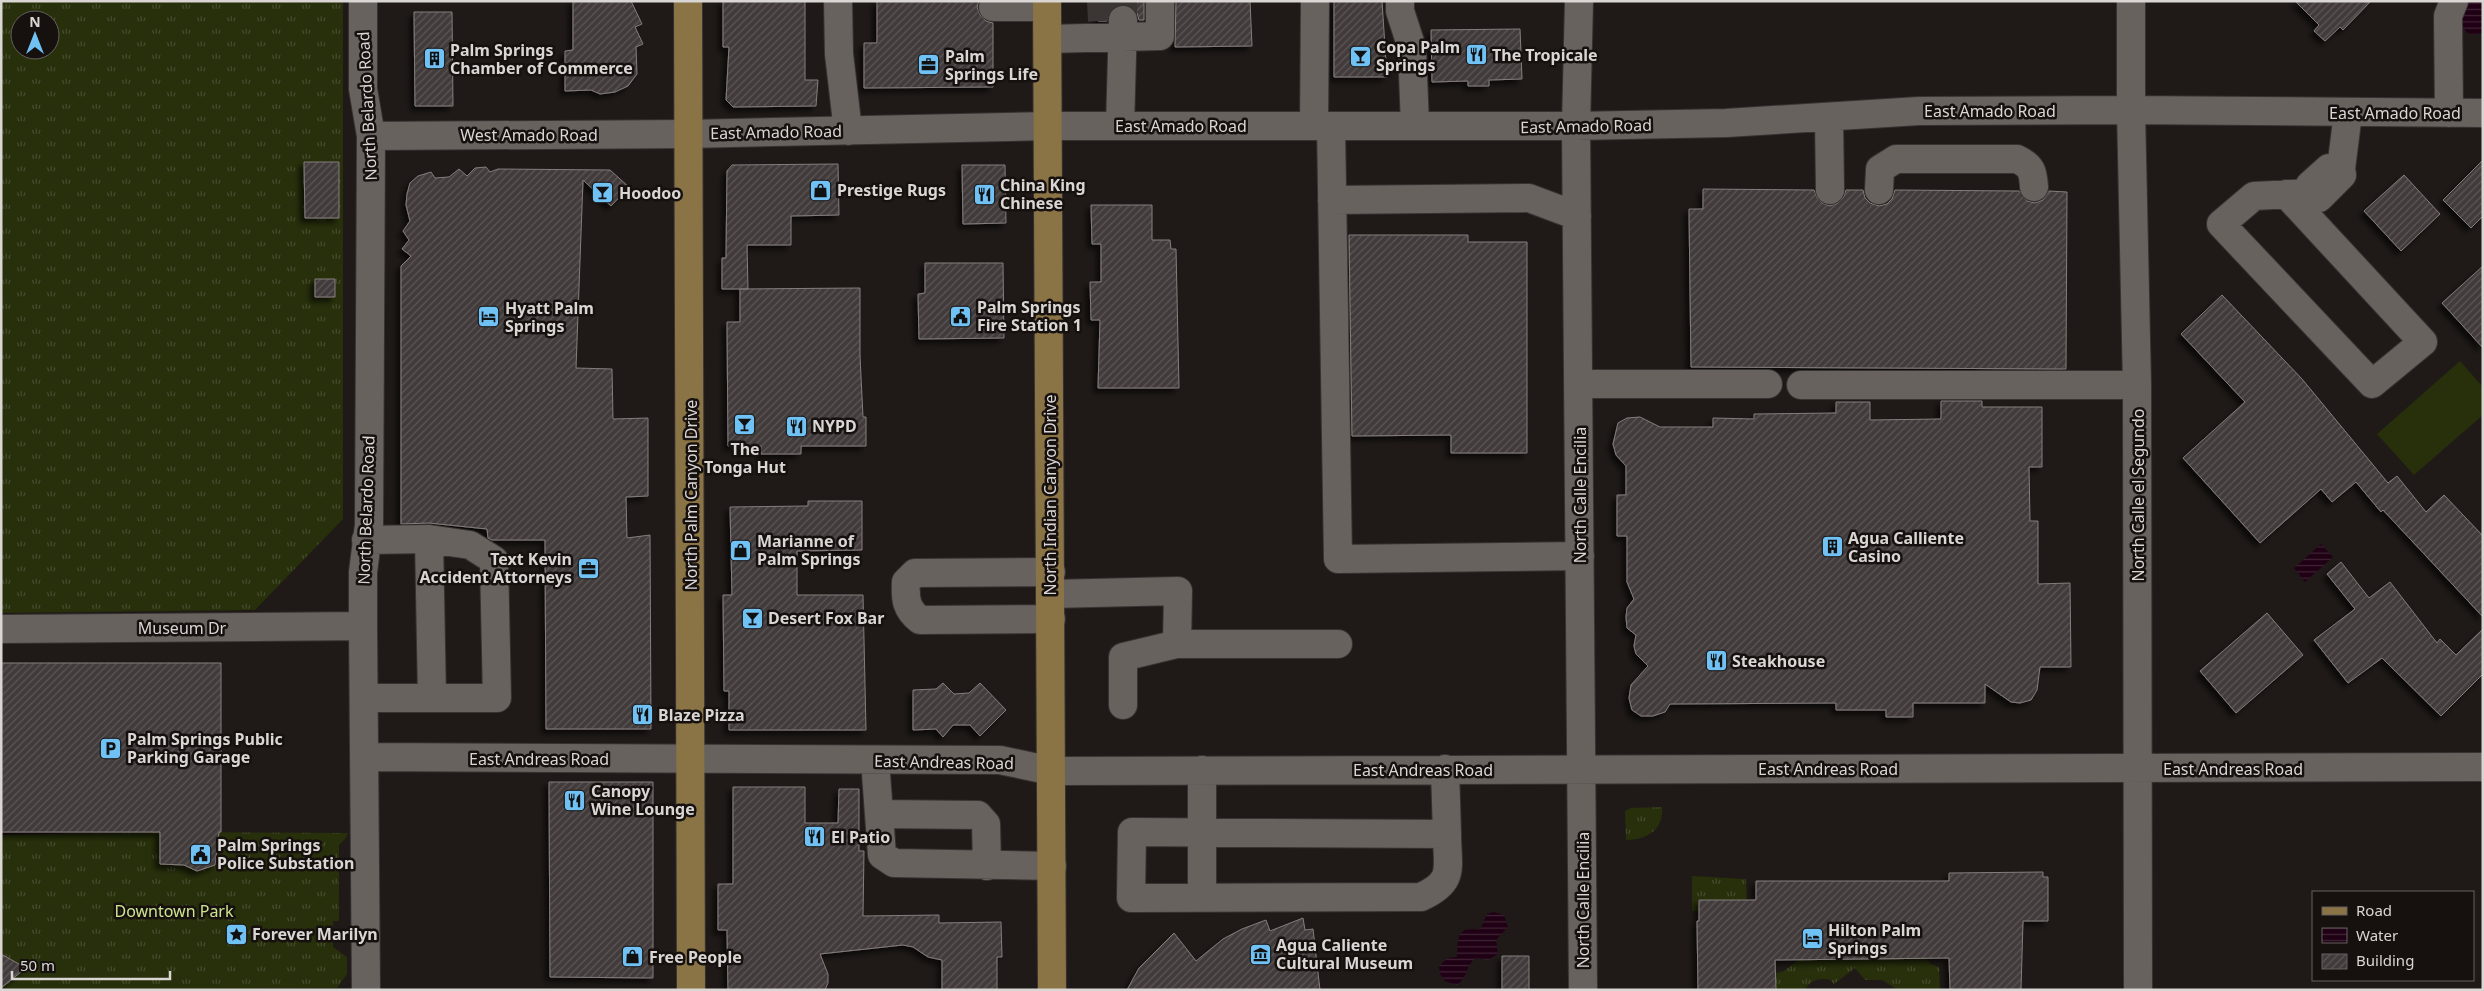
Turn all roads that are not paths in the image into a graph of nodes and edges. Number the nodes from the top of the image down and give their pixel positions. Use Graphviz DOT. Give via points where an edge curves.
graph roads {
  1 [pos="363,1"];
  2 [pos="688,1"];
  3 [pos="838,1"];
  4 [pos="1160,1"];
  5 [pos="1315,1"];
  6 [pos="1400,1"];
  7 [pos="1579,1"];
  8 [pos="2131,1"];
  9 [pos="2454,1"];
  10 [pos="1047,4"];
  11 [pos="993,7"];
  12 [pos="1112,29"];
  13 [pos="1048,39"];
  14 [pos="2131,110"];
  15 [pos="2449,113"];
  16 [pos="2483,113"];
  17 [pos="2348,114"];
  18 [pos="1829,117"];
  19 [pos="1048,126"];
  20 [pos="1120,126"];
  21 [pos="1323,126"];
  22 [pos="1415,126"];
  23 [pos="1576,126"];
  24 [pos="848,130"];
  25 [pos="688,134"];
  26 [pos="371,136"];
  27 [pos="2034,187"];
  28 [pos="1830,190"];
  29 [pos="1879,190"];
  30 [pos="2298,194"];
  31 [pos="1332,200"];
  32 [pos="1577,216"];
  33 [pos="1579,384"];
  34 [pos="1768,384"];
  35 [pos="1801,385"];
  36 [pos="2137,385"];
  37 [pos="429,539"];
  38 [pos="366,540"];
  39 [pos="1580,556"];
  40 [pos="1051,595"];
  41 [pos="363,626"];
  42 [pos="1,629"];
  43 [pos="1177,644"];
  44 [pos="1338,644"];
  45 [pos="364,698"];
  46 [pos="432,698"];
  47 [pos="1124,705"];
  48 [pos="364,757"];
  49 [pos="691,760"];
  50 [pos="875,760"];
  51 [pos="2483,767"];
  52 [pos="1445,769"];
  53 [pos="1582,769"];
  54 [pos="2138,769"];
  55 [pos="1202,770"];
  56 [pos="1052,771"];
  57 [pos="879,814"];
  58 [pos="1202,832"];
  59 [pos="1447,834"];
  60 [pos="986,866"];
  61 [pos="1052,866"];
  62 [pos="1202,897"];
  63 [pos="366,990"];
  64 [pos="691,990"];
  65 [pos="1052,990"];
  66 [pos="1583,990"];
  67 [pos="2138,990"];
  1 -- 26 [label="street, North Belardo Road" via="363,90"];
  2 -- 25 [label="main road, North Palm Canyon Drive"];
  3 -- 24 [label="street"];
  4 -- 12 [label="street" via="1160,36"];
  5 -- 21 [label="street"];
  6 -- 22 [label="street" via="1412,48"];
  7 -- 23 [label="street, North Calle Encilia"];
  8 -- 14 [label="street, North Calle el Segundo"];
  9 -- 15 [label="street" via="2448,16"];
  10 -- 11 [label="street"];
  10 -- 13 [label="main road, North Indian Canyon Drive"];
  12 -- 13 [label="street"];
  12 -- 20 [label="street"];
  13 -- 19 [label="main road, North Indian Canyon Drive"];
  14 -- 17 [label="street, East Amado Road"];
  14 -- 18 [label="street, East Amado Road" via="1919,111"];
  14 -- 36 [label="street, North Calle el Segundo"];
  15 -- 16 [label="street, East Amado Road"];
  15 -- 17 [label="street, East Amado Road"];
  17 -- 30 [label="street" via="2340,168 2342,176 2319,198"];
  18 -- 23 [label="street, East Amado Road"];
  18 -- 28 [label="street"];
  19 -- 20 [label="street, East Amado Road"];
  19 -- 24 [label="street, East Amado Road"];
  19 -- 40 [label="main road, North Indian Canyon Drive"];
  20 -- 21 [label="street, East Amado Road"];
  21 -- 22 [label="street, East Amado Road"];
  21 -- 31 [label="street"];
  22 -- 23 [label="street, East Amado Road"];
  23 -- 32 [label="street, North Calle Encilia"];
  24 -- 25 [label="street, East Amado Road"];
  25 -- 26 [label="street, West Amado Road"];
  25 -- 49 [label="main road, North Palm Canyon Drive"];
  26 -- 38 [label="street, North Belardo Road" via="369,505"];
  27 -- 29 [label="street" via="2033,171 2028,164 2017,160 1896,159 1880,169"];
  30 -- 30 [label="street" via="2254,196 2221,224 2372,384 2422,342"];
  31 -- 32 [label="street" via="1529,198"];
  31 -- 39 [label="street" via="1338,559"];
  32 -- 33 [label="street, North Calle Encilia"];
  33 -- 34 [label="street"];
  33 -- 39 [label="street, North Calle Encilia"];
  35 -- 36 [label="street"];
  36 -- 54 [label="street, North Calle el Segundo"];
  37 -- 38 [label="street"];
  37 -- 46 [label="street"];
  37 -- 46 [label="street" via="470,545 494,560 497,698"];
  38 -- 41 [label="street, North Belardo Road"];
  39 -- 53 [label="street, North Calle Encilia"];
  40 -- 43 [label="street" via="1178,591"];
  40 -- 56 [label="main road, North Indian Canyon Drive"];
  41 -- 42 [label="street, Museum Dr"];
  41 -- 45 [label="street, North Belardo Road"];
  43 -- 44 [label="street"];
  43 -- 47 [label="street" via="1123,657"];
  45 -- 46 [label="street"];
  45 -- 48 [label="street, North Belardo Road"];
  48 -- 49 [label="street, East Andreas Road"];
  48 -- 63 [label="street, North Belardo Road"];
  49 -- 50 [label="street, East Andreas Road"];
  49 -- 64 [label="main road, North Palm Canyon Drive"];
  50 -- 56 [label="street, East Andreas Road" via="1000,760"];
  50 -- 57 [label="street"];
  51 -- 54 [label="street, East Andreas Road"];
  52 -- 53 [label="street, East Andreas Road"];
  52 -- 55 [label="street, East Andreas Road"];
  52 -- 59 [label="street"];
  53 -- 54 [label="street, East Andreas Road"];
  53 -- 66 [label="street, North Calle Encilia"];
  54 -- 67 [label="street, North Calle el Segundo"];
  55 -- 56 [label="street, East Andreas Road"];
  55 -- 58 [label="street"];
  56 -- 61 [label="main road, North Indian Canyon Drive"];
  57 -- 60 [label="street" via="882,855 894,863"];
  57 -- 60 [label="street" via="978,815 986,824"];
  58 -- 59 [label="street"];
  58 -- 62 [label="street"];
  58 -- 62 [label="street" via="1132,832 1131,898"];
  59 -- 62 [label="street" via="1448,875 1439,889 1421,897"];
  60 -- 61 [label="street"];
  61 -- 65 [label="main road, North Indian Canyon Drive"];
}
